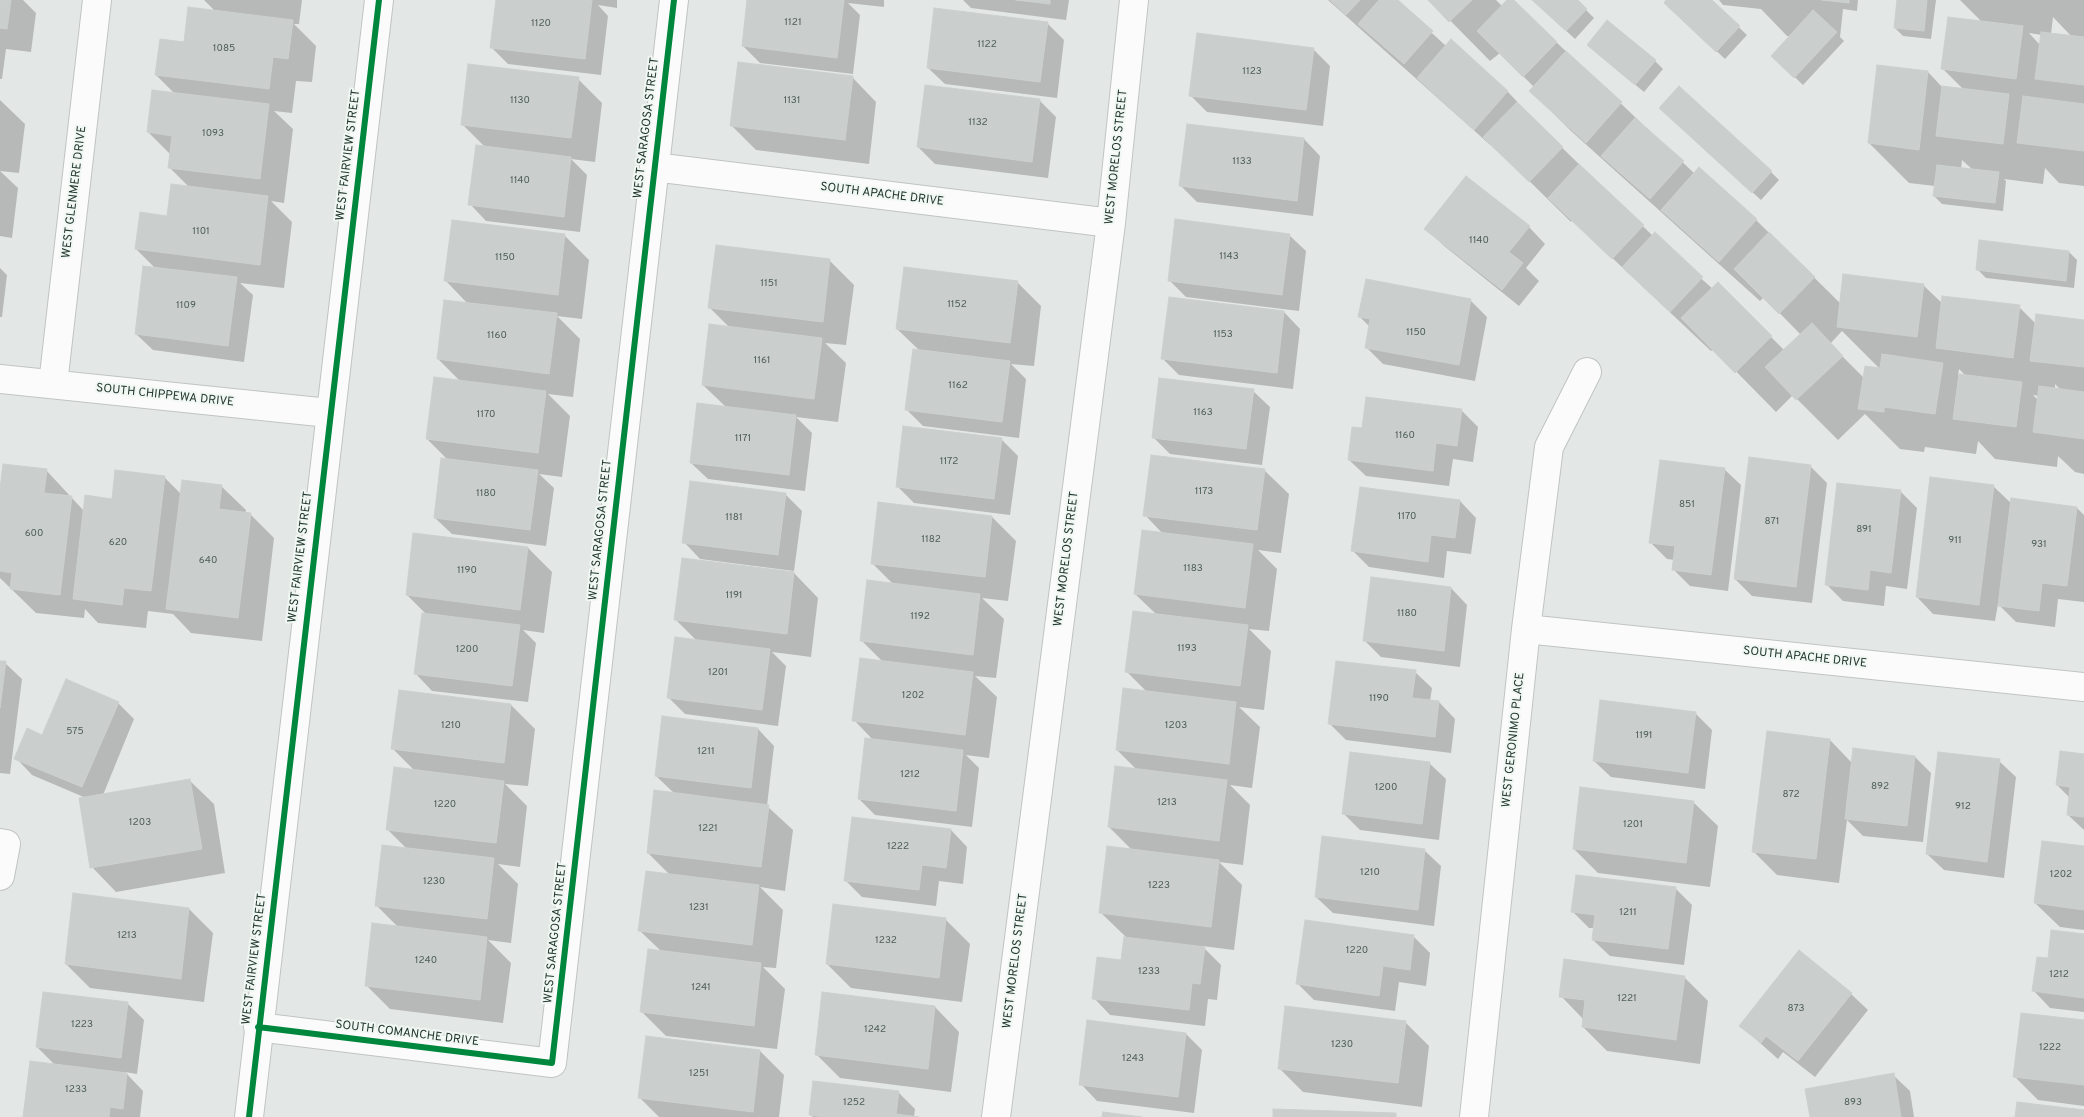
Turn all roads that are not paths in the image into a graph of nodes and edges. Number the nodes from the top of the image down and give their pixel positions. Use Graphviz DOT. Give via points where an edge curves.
graph roads {
  1 [pos="97,0"];
  2 [pos="379,0"];
  3 [pos="674,0"];
  4 [pos="1134,0"];
  5 [pos="654,167"];
  6 [pos="1111,223"];
  7 [pos="1587,372"];
  8 [pos="0,378"];
  9 [pos="53,384"];
  10 [pos="330,413"];
  11 [pos="1526,629"];
  12 [pos="2084,687"];
  13 [pos="3,844"];
  14 [pos="0,876"];
  15 [pos="258,1027"];
  16 [pos="552,1063"];
  17 [pos="249,1117"];
  18 [pos="996,1117"];
  19 [pos="1474,1117"];
  1 -- 9 [label="street, WEST GLENMERE DRIVE"];
  2 -- 10 [label="street, WEST FAIRVIEW STREET"];
  3 -- 5 [label="street, WEST SARAGOSA STREET"];
  4 -- 6 [label="street, WEST MORELOS STREET"];
  5 -- 6 [label="street, SOUTH APACHE DRIVE"];
  5 -- 16 [label="street, WEST SARAGOSA STREET"];
  6 -- 18 [label="street, WEST MORELOS STREET"];
  7 -- 11 [label="street, WEST GERONIMO PLACE" via="1549,447"];
  8 -- 9 [label="street, SOUTH CHIPPEWA DRIVE"];
  9 -- 10 [label="street, SOUTH CHIPPEWA DRIVE"];
  10 -- 15 [label="street, WEST FAIRVIEW STREET"];
  11 -- 12 [label="street, SOUTH APACHE DRIVE"];
  11 -- 19 [label="street, WEST GERONIMO PLACE"];
  13 -- 14 [label="street"];
  15 -- 16 [label="street, SOUTH COMANCHE DRIVE"];
  15 -- 17 [label="street, WEST FAIRVIEW STREET"];
}
